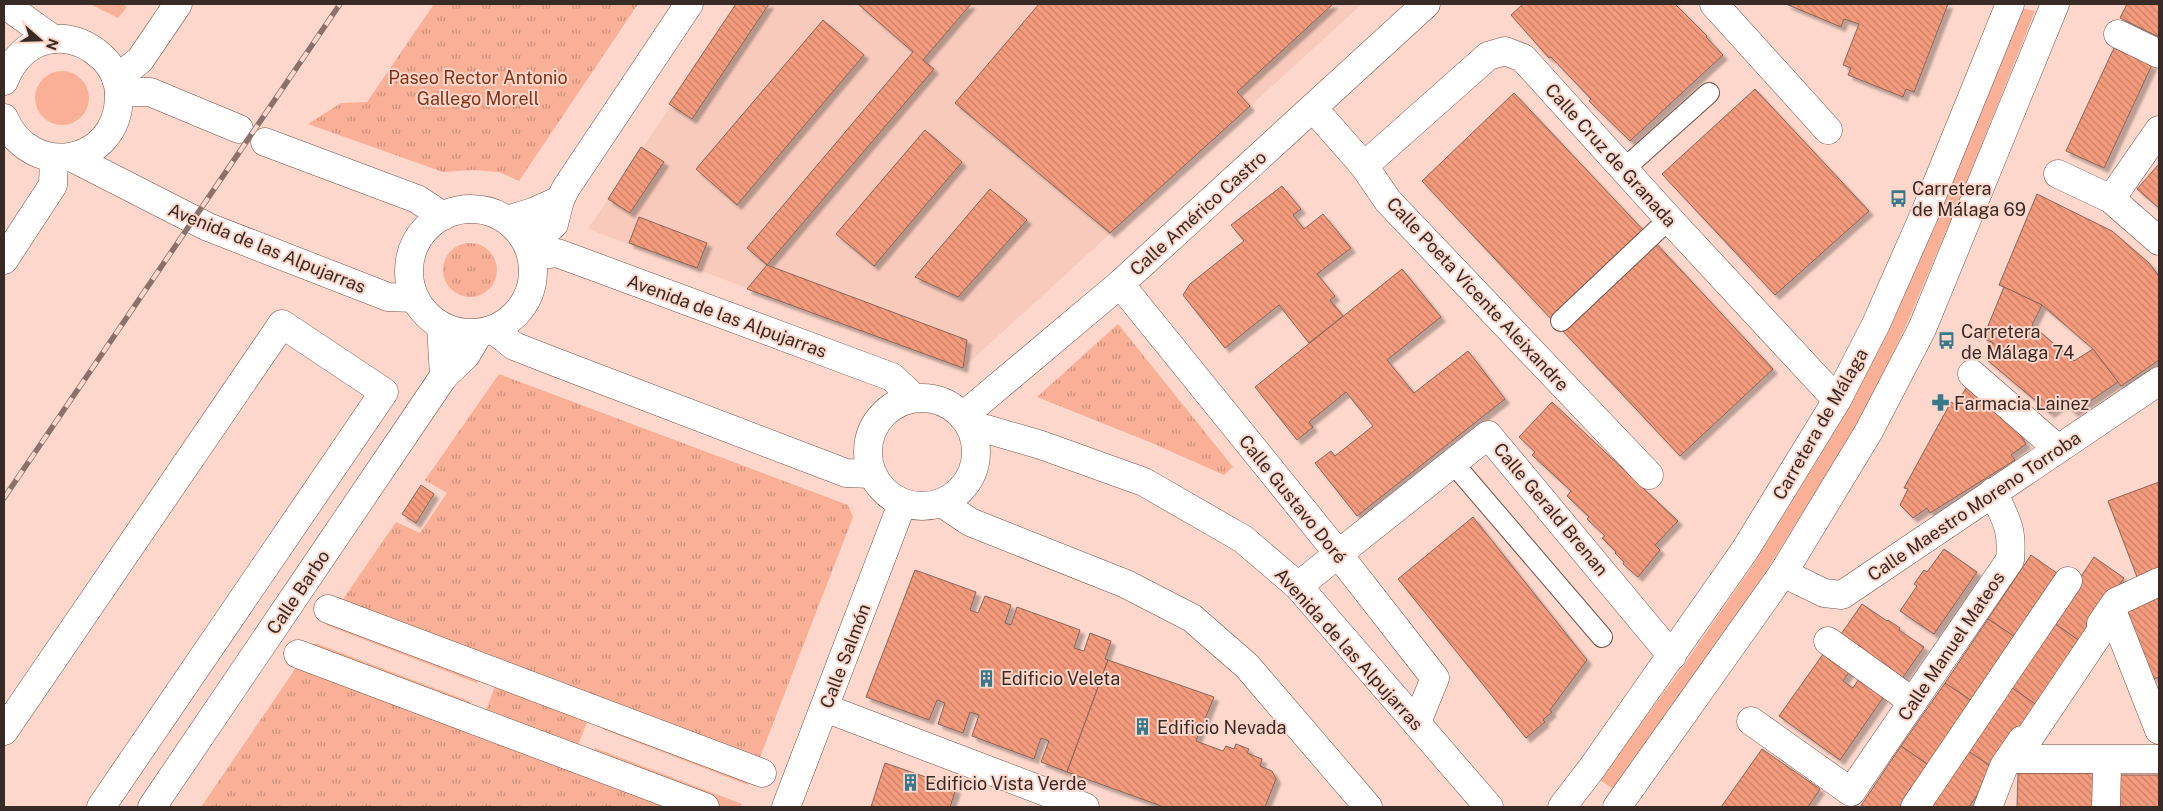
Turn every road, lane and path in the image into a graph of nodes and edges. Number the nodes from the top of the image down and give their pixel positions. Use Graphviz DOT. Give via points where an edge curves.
graph roads {
  1 [pos="4,4"];
  2 [pos="178,4"];
  3 [pos="689,4"];
  4 [pos="1426,4"];
  5 [pos="1714,4"];
  6 [pos="2010,4"];
  7 [pos="2055,4"];
  8 [pos="2118,34"];
  9 [pos="53,39"];
  10 [pos="2159,54"];
  11 [pos="4,81"];
  12 [pos="118,86"];
  13 [pos="1709,93"];
  14 [pos="1314,108"];
  15 [pos="4,118"];
  16 [pos="239,129"];
  17 [pos="1828,130"];
  18 [pos="2159,130"];
  19 [pos="265,142"];
  20 [pos="62,158"];
  21 [pos="1364,166"];
  22 [pos="1624,169"];
  23 [pos="2058,174"];
  24 [pos="2111,199"];
  25 [pos="560,200"];
  26 [pos="443,216"];
  27 [pos="1669,219"];
  28 [pos="508,220"];
  29 [pos="2159,241"];
  30 [pos="531,251"];
  31 [pos="4,260"];
  32 [pos="1120,284"];
  33 [pos="414,298"];
  34 [pos="1561,321"];
  35 [pos="441,326"];
  36 [pos="486,332"];
  37 [pos="1972,374"];
  38 [pos="444,376"];
  39 [pos="2159,381"];
  40 [pos="914,398"];
  41 [pos="1837,400"];
  42 [pos="966,420"];
  43 [pos="2055,451"];
  44 [pos="1453,463"];
  45 [pos="871,474"];
  46 [pos="1649,475"];
  47 [pos="1993,492"];
  48 [pos="942,503"];
  49 [pos="902,504"];
  50 [pos="1338,554"];
  51 [pos="1783,573"];
  52 [pos="2068,581"];
  53 [pos="2159,582"];
  54 [pos="1298,586"];
  55 [pos="2116,602"];
  56 [pos="328,609"];
  57 [pos="1602,637"];
  58 [pos="1828,641"];
  59 [pos="298,654"];
  60 [pos="1672,656"];
  61 [pos="1913,702"];
  62 [pos="825,708"];
  63 [pos="2159,710"];
  64 [pos="1751,721"];
  65 [pos="1417,722"];
  66 [pos="2159,730"];
  67 [pos="4,731"];
  68 [pos="2159,759"];
  69 [pos="2004,766"];
  70 [pos="2107,767"];
  71 [pos="2159,767"];
  72 [pos="762,774"];
  73 [pos="100,807"];
  74 [pos="152,807"];
  75 [pos="705,807"];
  76 [pos="786,807"];
  77 [pos="1085,807"];
  78 [pos="1368,807"];
  79 [pos="1488,807"];
  80 [pos="1562,807"];
  81 [pos="1617,807"];
  82 [pos="1915,807"];
  83 [pos="1988,807"];
  84 [pos="2106,807"];
  1 -- 9 [label="street"];
  2 -- 12 [label="street"];
  3 -- 25 [label="street"];
  4 -- 14 [label="street, Calle Américo Castro"];
  5 -- 17 [label="street"];
  6 -- 41 [label="street, Carretera de Málaga" via="1929,204 1876,324"];
  7 -- 51 [label="street" via="1922,329 1869,431"];
  8 -- 10 [label="street"];
  9 -- 11 [label="street" via="36,44 21,54 9,67"];
  9 -- 12 [label="street" via="73,40 92,48 107,62"];
  12 -- 16 [label="street" via="150,92"];
  12 -- 20 [label="street" via="119,110 102,141 88,152"];
  13 -- 22 [label="lane"];
  14 -- 21 [label="street, Calle Poeta Vicente Aleixandre"];
  14 -- 32 [label="street, Calle Américo Castro"];
  15 -- 20 [label="street, Avenida de las Alpujarras" via="12,134 24,146 38,154"];
  18 -- 24 [label="street"];
  19 -- 26 [label="street" via="417,198"];
  20 -- 31 [label="street" via="53,185"];
  20 -- 33 [label="street, Avenida de las Alpujarras" via="208,227 388,297"];
  21 -- 22 [label="street, Calle Cruz de Granada" via="1488,56 1505,51 1523,58"];
  21 -- 46 [label="street, Calle Poeta Vicente Aleixandre" via="1388,200"];
  22 -- 27 [label="street, Calle Cruz de Granada"];
  23 -- 24 [label="street"];
  24 -- 29 [label="street"];
  25 -- 28 [label="street"];
  25 -- 30 [label="street" via="554,224"];
  26 -- 28 [label="street" via="462,209 483,210"];
  26 -- 33 [label="street" via="427,227 416,242 410,260"];
  27 -- 34 [label="lane"];
  27 -- 41 [label="street, Calle Cruz de Granada"];
  28 -- 30 [label="street" via="518,229"];
  30 -- 36 [label="street" via="534,274 522,308 509,321"];
  30 -- 40 [label="street, Avenida de las Alpujarras" via="557,253 892,377"];
  32 -- 42 [label="street, Calle Américo Castro"];
  32 -- 50 [label="street, Calle Gustavo Doré"];
  33 -- 35 [label="street"];
  35 -- 36 [label="street" via="459,333"];
  35 -- 38 [label="street"];
  36 -- 38 [label="street, Calle Barbo"];
  36 -- 45 [label="street" via="514,346 846,473"];
  37 -- 43 [label="street" via="2050,442"];
  38 -- 74 [label="street, Calle Barbo"];
  39 -- 43 [label="street, Calle Maestro Moreno Torroba"];
  40 -- 42 [label="street" via="932,398 949,404"];
  40 -- 45 [label="street" via="884,412 874,426 868,441"];
  41 -- 60 [label="street, Carretera de Málaga" via="1745,550"];
  42 -- 48 [label="street" via="976,442 976,461 970,479 957,494"];
  42 -- 54 [label="street, Avenida de las Alpujarras" via="1144,482 1243,539"];
  43 -- 47 [label="street, Calle Maestro Moreno Torroba"];
  44 -- 50 [label="street, Calle Gerald Brenan"];
  44 -- 57 [label="lane"];
  44 -- 60 [label="street, Calle Gerald Brenan" via="1488,435"];
  45 -- 49 [label="street" via="879,487"];
  47 -- 51 [label="street, Calle Maestro Moreno Torroba" via="1842,595 1824,593"];
  47 -- 61 [label="street, Calle Manuel Mateos" via="2008,524 2012,540 2010,560"];
  48 -- 49 [label="street" via="915,507"];
  48 -- 78 [label="street" via="970,522 1126,584 1192,618 1247,666"];
  49 -- 62 [label="street, Calle Salmón"];
  50 -- 54 [label="street, Calle Gerald Brenan"];
  50 -- 65 [label="street, Calle Gustavo Doré" via="1435,678"];
  51 -- 81 [label="street"];
  52 -- 82 [label="street"];
  53 -- 55 [label="street"];
  54 -- 65 [label="street, Avenida de las Alpujarras"];
  55 -- 63 [label="street"];
  55 -- 69 [label="street"];
  56 -- 72 [label="street"];
  58 -- 61 [label="street"];
  59 -- 75 [label="street"];
  60 -- 80 [label="street, Carretera de Málaga"];
  61 -- 64 [label="street, Calle Manuel Mateos" via="1851,792"];
  62 -- 76 [label="street, Calle Salmón"];
  62 -- 77 [label="street"];
  65 -- 79 [label="street, Avenida de las Alpujarras"];
  66 -- 68 [label="street" via="2114,613 2015,759"];
  67 -- 73 [label="street" via="282,324 384,392"];
  69 -- 70 [label="street"];
  69 -- 83 [label="street"];
  70 -- 71 [label="street"];
  70 -- 84 [label="street"];
}
